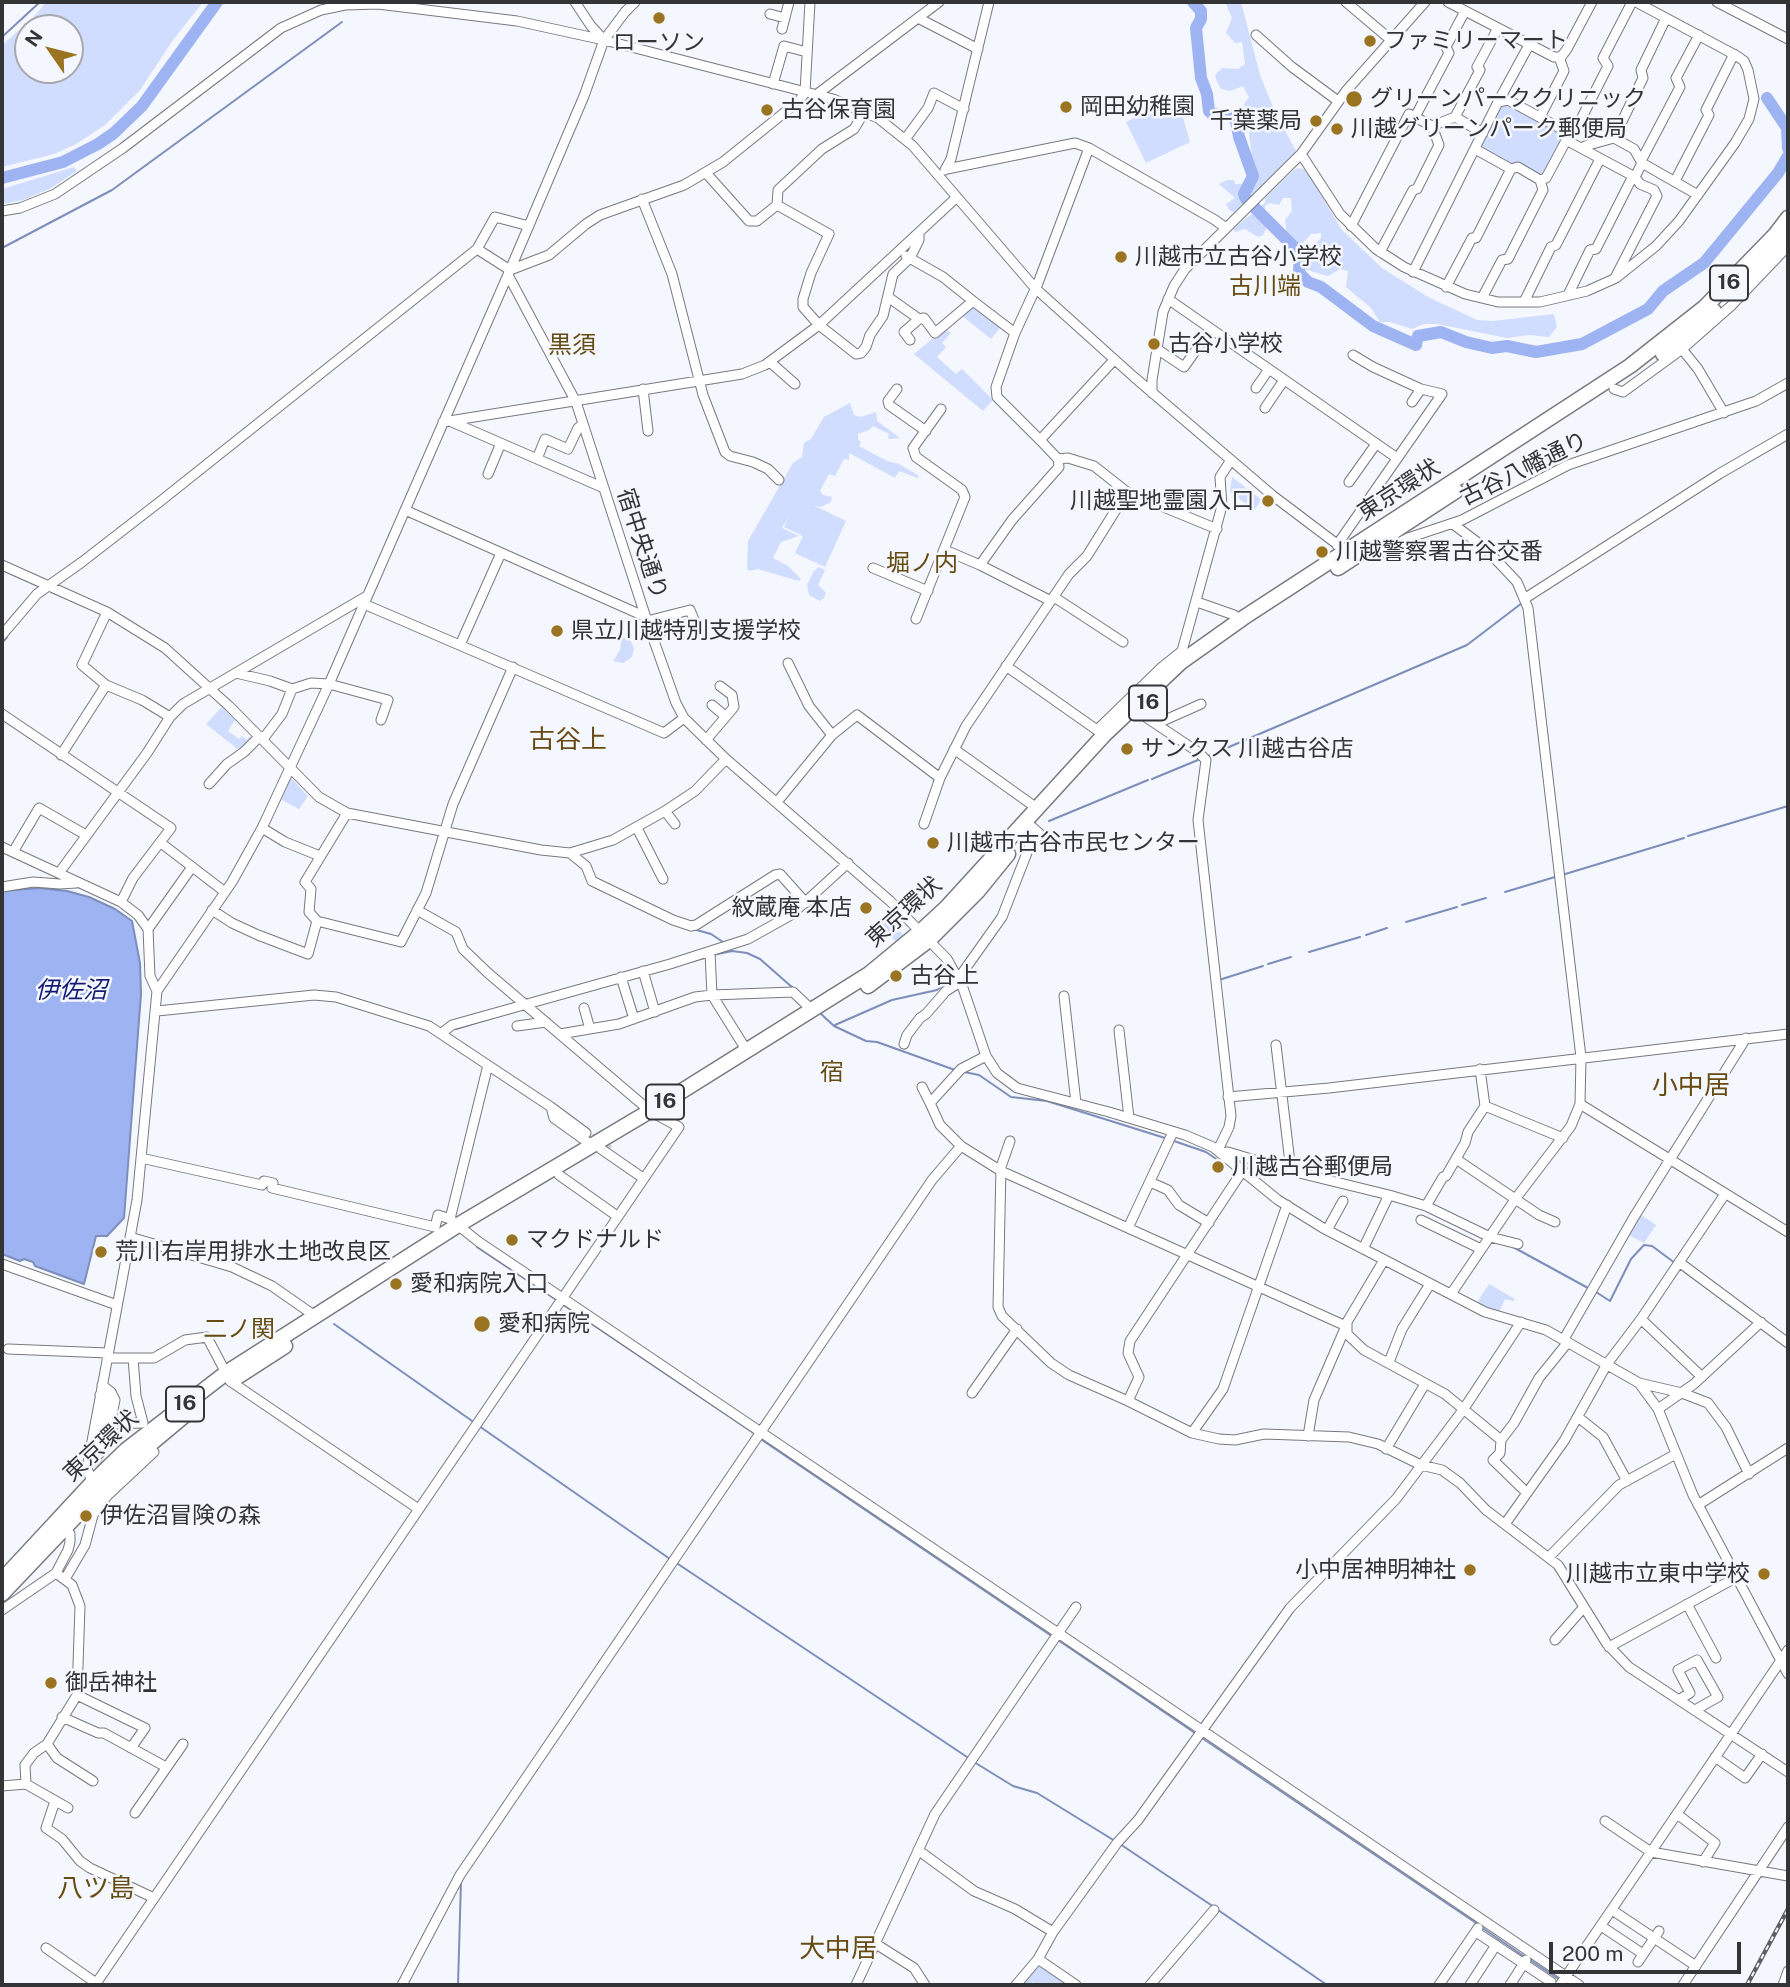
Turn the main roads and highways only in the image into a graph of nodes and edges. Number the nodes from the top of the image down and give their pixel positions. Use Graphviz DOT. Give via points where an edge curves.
graph roads {
  1 [pos="1788,218"];
  2 [pos="1788,234"];
  3 [pos="1672,346"];
  4 [pos="1346,551"];
  5 [pos="925,935"];
  6 [pos="654,1113"];
  7 [pos="600,1146"];
  8 [pos="458,1225"];
  9 [pos="228,1377"];
  10 [pos="95,1488"];
  11 [pos="4,1582"];
  1 -- 3 [label="highway, 東京環状 / 16"];
  2 -- 3 [label="highway, 東京環状 / 16" via="1720,305"];
  3 -- 4 [label="highway, 東京環状 / 16"];
  3 -- 4 [label="highway, 東京環状 / 16" via="1614,390 1424,513"];
  4 -- 5 [label="highway, 東京環状 / 16" via="1187,668 1032,827 978,891"];
  4 -- 5 [label="highway, 東京環状 / 16" via="1181,657 1100,732"];
  5 -- 6 [label="highway, 東京環状 / 16"];
  5 -- 6 [label="highway, 東京環状 / 16" via="894,968 851,997"];
  6 -- 7 [label="highway, 東京環状 / 16"];
  7 -- 8 [label="highway, 東京環状 / 16"];
  7 -- 8 [label="highway, 東京環状 / 16" via="559,1175"];
  8 -- 9 [label="highway, 東京環状 / 16"];
  8 -- 9 [label="highway, 東京環状 / 16"];
  9 -- 10 [label="highway, 東京環状 / 16"];
  9 -- 10 [label="highway, 東京環状 / 16" via="149,1431"];
  10 -- 11 [label="highway, 東京環状 / 16"];
  10 -- 11 [label="highway, 東京環状 / 16" via="65,1527"];
}
